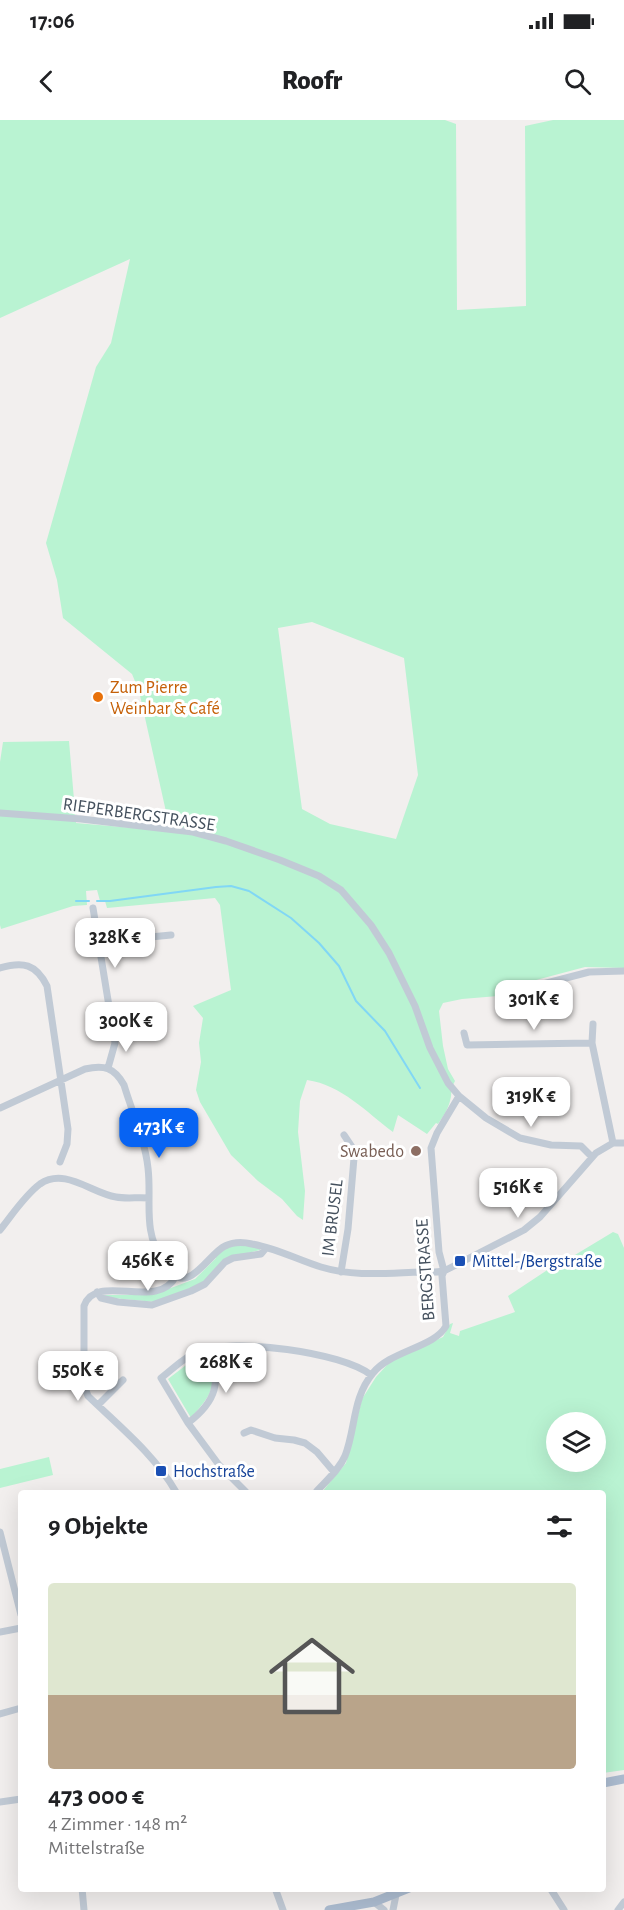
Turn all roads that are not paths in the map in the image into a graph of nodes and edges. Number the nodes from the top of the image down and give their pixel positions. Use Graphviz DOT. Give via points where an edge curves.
graph roads {
  1 [pos="0,813"];
  2 [pos="93,908"];
  3 [pos="171,935"];
  4 [pos="99,942"];
  5 [pos="0,968"];
  6 [pos="624,971"];
  7 [pos="519,990"];
  8 [pos="592,1024"];
  9 [pos="464,1034"];
  10 [pos="592,1043"];
  11 [pos="108,1068"];
  12 [pos="60,1080"];
  13 [pos="459,1096"];
  14 [pos="0,1108"];
  15 [pos="344,1135"];
  16 [pos="613,1143"];
  17 [pos="624,1143"];
  18 [pos="592,1157"];
  19 [pos="60,1162"];
  20 [pos="148,1198"];
  21 [pos="0,1230"];
  22 [pos="266,1248"];
  23 [pos="444,1271"];
  24 [pos="341,1272"];
  25 [pos="176,1276"];
  26 [pos="97,1292"];
  27 [pos="210,1349"];
  28 [pos="371,1375"];
  29 [pos="123,1380"];
  30 [pos="98,1405"];
  31 [pos="188,1423"];
  32 [pos="244,1433"];
  33 [pos="334,1472"];
  34 [pos="175,1490"];
  35 [pos="244,1490"];
  36 [pos="318,1490"];
  37 [pos="0,1532"];
  38 [pos="18,1603"];
  39 [pos="18,1629"];
  40 [pos="0,1632"];
  41 [pos="18,1709"];
  42 [pos="0,1714"];
  43 [pos="624,1779"];
  44 [pos="607,1782"];
  45 [pos="624,1785"];
  46 [pos="18,1800"];
  47 [pos="0,1802"];
  48 [pos="82,1892"];
  49 [pos="276,1892"];
  50 [pos="402,1892"];
  51 [pos="553,1892"];
  52 [pos="396,1895"];
  53 [pos="374,1902"];
  54 [pos="624,1902"];
  55 [pos="84,1910"];
  56 [pos="283,1910"];
  57 [pos="329,1910"];
  58 [pos="384,1910"];
  59 [pos="393,1910"];
  60 [pos="564,1910"];
  61 [pos="618,1910"];
  1 -- 13 [label="street, RIEPERBERGSTRASSE" via="193,832 320,876 341,890 371,925 415,1006 448,1083"];
  2 -- 4 [label="street"];
  3 -- 4 [label="street"];
  4 -- 11 [label="street" via="115,1044"];
  5 -- 12 [label="street" via="21,963 42,976 48,986"];
  6 -- 7 [label="street" via="589,972"];
  8 -- 10 [label="street"];
  9 -- 10 [label="street" via="467,1045"];
  10 -- 16 [label="street"];
  11 -- 12 [label="street" via="85,1069"];
  11 -- 20 [label="street" via="124,1085 139,1133 148,1168"];
  12 -- 14 [label="street"];
  12 -- 19 [label="street" via="68,1129"];
  13 -- 18 [label="street, RIEPERBERGSTRASSE" via="486,1119 520,1138 580,1146"];
  13 -- 23 [label="street, BERGSTRASSE" via="431,1148"];
  15 -- 24 [label="street, IM BRUSEL" via="354,1158"];
  16 -- 17 [label="street"];
  16 -- 18 [label="street"];
  18 -- 23 [label="street" via="524,1230"];
  20 -- 21 [label="street" via="117,1198 73,1181 56,1179 35,1189"];
  20 -- 25 [label="street" via="152,1237"];
  22 -- 24 [label="street"];
  22 -- 25 [label="street" via="226,1245 195,1273 183,1278"];
  22 -- 26 [label="street" via="261,1254 233,1258 205,1284 152,1305 101,1298"];
  23 -- 24 [label="street"];
  23 -- 28 [label="street, BERGSTRASSE" via="444,1330 388,1359"];
  25 -- 26 [label="street" via="170,1285 153,1292"];
  26 -- 30 [label="street" via="84,1306 84,1385 88,1396"];
  27 -- 28 [label="street" via="251,1346 303,1352 354,1364"];
  27 -- 31 [label="street" via="217,1374 215,1389"];
  27 -- 31 [label="street" via="198,1352 161,1378"];
  28 -- 33 [label="street, BERGSTRASSE" via="359,1397 345,1455"];
  29 -- 30 [label="street"];
  30 -- 34 [label="street"];
  31 -- 35 [label="street" via="219,1466"];
  32 -- 33 [label="street" via="251,1430 305,1443"];
  33 -- 36 [label="street, BERGSTRASSE"];
  37 -- 38 [label="street"];
  39 -- 40 [label="street"];
  41 -- 42 [label="street"];
  43 -- 44 [label="main road"];
  44 -- 45 [label="main road"];
  46 -- 47 [label="street"];
  48 -- 55 [label="street"];
  49 -- 56 [label="street"];
  50 -- 52 [label="main road"];
  51 -- 60 [label="street"];
  52 -- 53 [label="main road"];
  52 -- 59 [label="street"];
  53 -- 57 [label="main road"];
  53 -- 58 [label="street"];
  54 -- 61 [label="street"];
}
